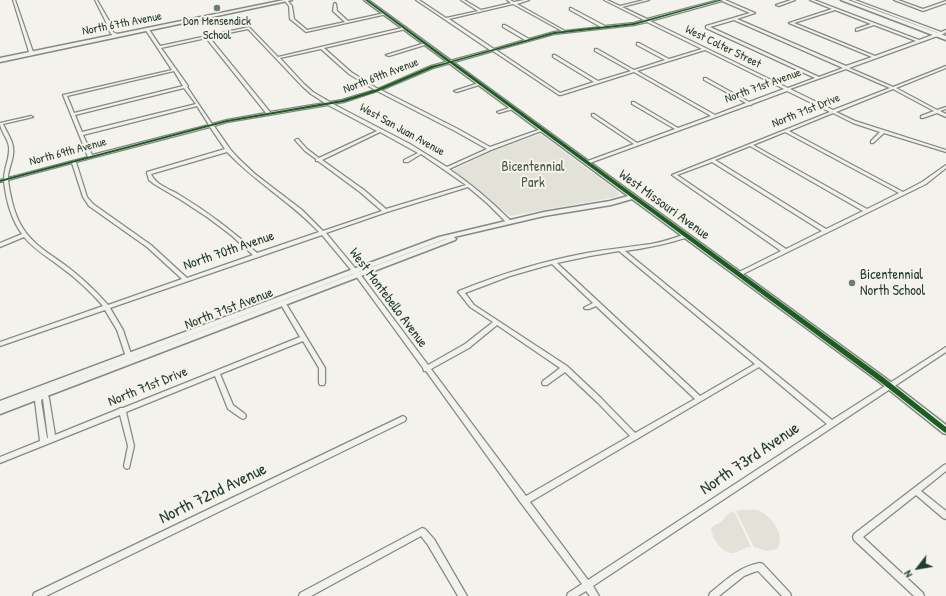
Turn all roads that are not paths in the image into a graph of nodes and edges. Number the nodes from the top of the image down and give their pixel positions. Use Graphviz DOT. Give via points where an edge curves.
graph roads {
  1 [pos="14,0"];
  2 [pos="96,0"];
  3 [pos="288,0"];
  4 [pos="366,0"];
  5 [pos="417,0"];
  6 [pos="462,0"];
  7 [pos="508,0"];
  8 [pos="528,0"];
  9 [pos="605,0"];
  10 [pos="648,0"];
  11 [pos="722,0"];
  12 [pos="794,0"];
  13 [pos="811,0"];
  14 [pos="842,0"];
  15 [pos="852,0"];
  16 [pos="895,0"];
  17 [pos="946,2"];
  18 [pos="514,3"];
  19 [pos="335,4"];
  20 [pos="778,5"];
  21 [pos="620,7"];
  22 [pos="571,9"];
  23 [pos="835,9"];
  24 [pos="481,11"];
  25 [pos="385,14"];
  26 [pos="446,19"];
  27 [pos="735,19"];
  28 [pos="647,21"];
  29 [pos="347,22"];
  30 [pos="874,24"];
  31 [pos="504,26"];
  32 [pos="606,27"];
  33 [pos="404,28"];
  34 [pos="147,29"];
  35 [pos="857,30"];
  36 [pos="564,31"];
  37 [pos="946,31"];
  38 [pos="939,33"];
  39 [pos="946,34"];
  40 [pos="116,35"];
  41 [pos="206,37"];
  42 [pos="946,38"];
  43 [pos="528,40"];
  44 [pos="919,40"];
  45 [pos="426,44"];
  46 [pos="638,44"];
  47 [pos="159,47"];
  48 [pos="322,48"];
  49 [pos="492,50"];
  50 [pos="596,50"];
  51 [pos="706,50"];
  52 [pos="31,52"];
  53 [pos="388,55"];
  54 [pos="554,56"];
  55 [pos="2,58"];
  56 [pos="278,58"];
  57 [pos="874,58"];
  58 [pos="669,61"];
  59 [pos="450,62"];
  60 [pos="946,67"];
  61 [pos="847,68"];
  62 [pos="940,69"];
  63 [pos="175,70"];
  64 [pos="635,72"];
  65 [pos="946,72"];
  66 [pos="819,78"];
  67 [pos="705,80"];
  68 [pos="598,83"];
  69 [pos="480,84"];
  70 [pos="186,86"];
  71 [pos="893,88"];
  72 [pos="788,89"];
  73 [pos="378,90"];
  74 [pos="456,91"];
  75 [pos="633,103"];
  76 [pos="331,104"];
  77 [pos="750,104"];
  78 [pos="198,105"];
  79 [pos="512,108"];
  80 [pos="946,108"];
  81 [pos="938,111"];
  82 [pos="500,112"];
  83 [pos="833,112"];
  84 [pos="268,113"];
  85 [pos="73,114"];
  86 [pos="592,115"];
  87 [pos="714,116"];
  88 [pos="946,116"];
  89 [pos="31,117"];
  90 [pos="922,117"];
  91 [pos="0,124"];
  92 [pos="212,124"];
  93 [pos="677,129"];
  94 [pos="542,130"];
  95 [pos="379,131"];
  96 [pos="786,131"];
  97 [pos="882,132"];
  98 [pos="81,134"];
  99 [pos="297,140"];
  100 [pos="872,142"];
  101 [pos="636,144"];
  102 [pos="750,145"];
  103 [pos="490,149"];
  104 [pos="228,150"];
  105 [pos="946,151"];
  106 [pos="421,153"];
  107 [pos="90,157"];
  108 [pos="318,160"];
  109 [pos="406,160"];
  110 [pos="712,160"];
  111 [pos="73,161"];
  112 [pos="587,163"];
  113 [pos="946,166"];
  114 [pos="446,169"];
  115 [pos="6,179"];
  116 [pos="0,181"];
  117 [pos="468,186"];
  118 [pos="902,193"];
  119 [pos="632,197"];
  120 [pos="385,211"];
  121 [pos="866,211"];
  122 [pos="508,222"];
  123 [pos="826,231"];
  124 [pos="323,232"];
  125 [pos="24,234"];
  126 [pos="686,236"];
  127 [pos="0,245"];
  128 [pos="621,250"];
  129 [pos="785,251"];
  130 [pos="256,255"];
  131 [pos="554,262"];
  132 [pos="356,273"];
  133 [pos="739,274"];
  134 [pos="185,279"];
  135 [pos="281,301"];
  136 [pos="597,303"];
  137 [pos="107,307"];
  138 [pos="587,308"];
  139 [pos="497,322"];
  140 [pos="304,338"];
  141 [pos="0,344"];
  142 [pos="946,349"];
  143 [pos="130,358"];
  144 [pos="760,364"];
  145 [pos="565,368"];
  146 [pos="426,369"];
  147 [pos="217,373"];
  148 [pos="322,383"];
  149 [pos="545,383"];
  150 [pos="889,386"];
  151 [pos="40,392"];
  152 [pos="699,400"];
  153 [pos="0,404"];
  154 [pos="0,410"];
  155 [pos="122,410"];
  156 [pos="48,412"];
  157 [pos="40,415"];
  158 [pos="243,416"];
  159 [pos="403,419"];
  160 [pos="831,423"];
  161 [pos="946,430"];
  162 [pos="635,437"];
  163 [pos="52,438"];
  164 [pos="44,442"];
  165 [pos="0,460"];
  166 [pos="127,466"];
  167 [pos="946,467"];
  168 [pos="916,491"];
  169 [pos="524,500"];
  170 [pos="946,516"];
  171 [pos="587,585"];
  172 [pos="36,596"];
  173 [pos="303,596"];
  174 [pos="463,596"];
  175 [pos="571,596"];
  176 [pos="595,596"];
  177 [pos="713,596"];
  178 [pos="788,596"];
  179 [pos="920,596"];
  1 -- 52 [label="street"];
  2 -- 40 [label="street" via="109,27"];
  3 -- 29 [label="street" via="292,19 306,31"];
  3 -- 34 [label="main road, North 67th Avenue"];
  4 -- 25 [label="street, West Missouri Avenue"];
  5 -- 26 [label="street"];
  6 -- 24 [label="street"];
  7 -- 18 [label="street"];
  8 -- 18 [label="street"];
  9 -- 21 [label="street, West Colter Street"];
  10 -- 21 [label="street"];
  11 -- 27 [label="street" via="753,13"];
  11 -- 28 [label="street, North 69th Avenue"];
  12 -- 20 [label="street"];
  13 -- 23 [label="street"];
  14 -- 38 [label="main road"];
  15 -- 38 [label="street"];
  16 -- 17 [label="street" via="923,10"];
  18 -- 24 [label="street"];
  18 -- 36 [label="street"];
  19 -- 29 [label="street" via="335,11"];
  21 -- 28 [label="street, West Colter Street"];
  22 -- 32 [label="street"];
  23 -- 30 [label="street"];
  23 -- 57 [label="street" via="791,23"];
  24 -- 26 [label="street"];
  25 -- 29 [label="street"];
  25 -- 33 [label="street, West Missouri Avenue"];
  26 -- 49 [label="street"];
  27 -- 61 [label="street"];
  27 -- 66 [label="street" via="707,27"];
  28 -- 32 [label="street, North 69th Avenue"];
  28 -- 51 [label="street, West Colter Street"];
  30 -- 35 [label="street"];
  30 -- 44 [label="street"];
  31 -- 43 [label="street"];
  32 -- 36 [label="street, North 69th Avenue"];
  33 -- 45 [label="street, West Missouri Avenue"];
  33 -- 48 [label="street"];
  34 -- 40 [label="main road, North 67th Avenue"];
  34 -- 47 [label="street, West Montebello Avenue"];
  36 -- 43 [label="street, North 69th Avenue"];
  37 -- 38 [label="street, North 71st Avenue"];
  38 -- 39 [label="street"];
  38 -- 42 [label="main road"];
  38 -- 44 [label="street, North 71st Avenue"];
  40 -- 52 [label="main road, North 67th Avenue"];
  41 -- 47 [label="street"];
  41 -- 56 [label="street, West San Juan Avenue" via="249,28"];
  41 -- 84 [label="street"];
  43 -- 49 [label="street, North 69th Avenue"];
  44 -- 57 [label="street, North 71st Avenue"];
  45 -- 53 [label="street"];
  45 -- 59 [label="street, West Missouri Avenue"];
  46 -- 58 [label="street"];
  47 -- 63 [label="street, West Montebello Avenue"];
  48 -- 56 [label="street"];
  48 -- 73 [label="street" via="353,76"];
  49 -- 59 [label="street, North 69th Avenue"];
  49 -- 68 [label="street" via="560,94"];
  50 -- 64 [label="street"];
  51 -- 58 [label="street"];
  51 -- 72 [label="street, West Colter Street"];
  52 -- 55 [label="main road, North 67th Avenue"];
  54 -- 68 [label="street"];
  56 -- 76 [label="street, West San Juan Avenue" via="303,85"];
  57 -- 61 [label="street, North 71st Avenue"];
  58 -- 64 [label="street"];
  59 -- 69 [label="street, West Missouri Avenue"];
  59 -- 73 [label="street, North 69th Avenue"];
  60 -- 62 [label="street, North 71st Drive"];
  61 -- 66 [label="street, North 71st Avenue"];
  61 -- 71 [label="street"];
  62 -- 65 [label="street"];
  62 -- 71 [label="street, North 71st Drive"];
  63 -- 70 [label="street, West Montebello Avenue"];
  63 -- 85 [label="street" via="65,95"];
  64 -- 68 [label="street"];
  64 -- 87 [label="street"];
  66 -- 72 [label="street, North 71st Avenue"];
  67 -- 77 [label="street"];
  69 -- 74 [label="street"];
  69 -- 79 [label="street, West Missouri Avenue"];
  70 -- 78 [label="street, West Montebello Avenue"];
  70 -- 85 [label="street"];
  71 -- 81 [label="street"];
  71 -- 83 [label="street, North 71st Drive"];
  72 -- 77 [label="street, North 71st Avenue"];
  72 -- 83 [label="street, West Colter Street"];
  73 -- 76 [label="street, North 69th Avenue"];
  73 -- 103 [label="street" via="451,126"];
  75 -- 93 [label="street"];
  76 -- 84 [label="street, North 69th Avenue"];
  76 -- 95 [label="street, West San Juan Avenue"];
  77 -- 87 [label="street, North 71st Avenue"];
  78 -- 92 [label="street, West Montebello Avenue"];
  78 -- 98 [label="street"];
  79 -- 82 [label="street"];
  79 -- 94 [label="street, West Missouri Avenue"];
  80 -- 81 [label="street"];
  81 -- 88 [label="street"];
  81 -- 90 [label="street"];
  83 -- 96 [label="street, North 71st Drive"];
  83 -- 97 [label="street, West Colter Street"];
  84 -- 92 [label="street, North 69th Avenue"];
  85 -- 98 [label="street"];
  86 -- 101 [label="street"];
  87 -- 93 [label="street, North 71st Avenue"];
  89 -- 91 [label="street"];
  91 -- 115 [label="street" via="11,149"];
  92 -- 104 [label="street, West Montebello Avenue"];
  92 -- 107 [label="street, North 69th Avenue"];
  93 -- 101 [label="street, North 71st Avenue"];
  94 -- 103 [label="street"];
  94 -- 112 [label="street, West Missouri Avenue"];
  95 -- 106 [label="street, West San Juan Avenue"];
  95 -- 108 [label="street"];
  96 -- 102 [label="street, North 71st Drive"];
  96 -- 118 [label="street"];
  97 -- 100 [label="street"];
  97 -- 105 [label="street, West Colter Street"];
  98 -- 107 [label="street"];
  99 -- 108 [label="street"];
  101 -- 112 [label="street, North 71st Avenue"];
  102 -- 110 [label="street, North 71st Drive"];
  102 -- 121 [label="street"];
  103 -- 114 [label="street"];
  104 -- 124 [label="street, West Montebello Avenue"];
  104 -- 130 [label="street" via="149,173 156,183 215,219"];
  106 -- 109 [label="street"];
  106 -- 114 [label="street, West San Juan Avenue"];
  107 -- 111 [label="street, North 69th Avenue"];
  108 -- 120 [label="street"];
  110 -- 123 [label="street"];
  110 -- 129 [label="street, North 71st Drive" via="674,175"];
  111 -- 115 [label="street, North 69th Avenue"];
  111 -- 134 [label="street" via="85,197 91,206 149,246"];
  112 -- 119 [label="street, West Missouri Avenue"];
  113 -- 118 [label="street" via="924,183"];
  114 -- 117 [label="street, West San Juan Avenue"];
  115 -- 116 [label="street, North 69th Avenue"];
  115 -- 125 [label="street" via="16,221"];
  117 -- 120 [label="street, North 70th Avenue"];
  117 -- 122 [label="street, West San Juan Avenue"];
  118 -- 121 [label="street"];
  119 -- 122 [label="street, North 71st Avenue"];
  119 -- 126 [label="street, West Missouri Avenue"];
  120 -- 124 [label="street, North 70th Avenue"];
  121 -- 123 [label="street"];
  122 -- 132 [label="street, North 71st Avenue" via="468,232"];
  123 -- 129 [label="street"];
  124 -- 130 [label="street, North 70th Avenue"];
  124 -- 132 [label="street, West Montebello Avenue"];
  125 -- 127 [label="street"];
  125 -- 137 [label="street" via="41,251 82,280"];
  126 -- 128 [label="street" via="663,244"];
  126 -- 133 [label="street, West Missouri Avenue"];
  128 -- 131 [label="street"];
  128 -- 144 [label="street"];
  129 -- 133 [label="street"];
  130 -- 134 [label="street, North 70th Avenue"];
  131 -- 136 [label="street"];
  131 -- 139 [label="street" via="461,292 472,306"];
  132 -- 135 [label="street, North 71st Avenue"];
  132 -- 146 [label="street, West Montebello Avenue"];
  133 -- 150 [label="street, West Missouri Avenue"];
  134 -- 137 [label="street, North 70th Avenue"];
  135 -- 140 [label="street"];
  135 -- 143 [label="street, North 71st Avenue"];
  136 -- 138 [label="street"];
  136 -- 152 [label="street"];
  137 -- 141 [label="street, North 70th Avenue"];
  137 -- 143 [label="street" via="115,319"];
  139 -- 145 [label="street"];
  139 -- 146 [label="street" via="467,346"];
  140 -- 147 [label="street, North 71st Drive"];
  140 -- 148 [label="street" via="322,368"];
  142 -- 150 [label="street, North 73rd Avenue"];
  143 -- 151 [label="street, North 71st Avenue"];
  144 -- 152 [label="street"];
  144 -- 160 [label="street"];
  145 -- 149 [label="street"];
  145 -- 162 [label="street"];
  146 -- 169 [label="street, West Montebello Avenue"];
  147 -- 155 [label="street, North 71st Drive"];
  147 -- 158 [label="street" via="230,407"];
  150 -- 160 [label="street, North 73rd Avenue"];
  150 -- 161 [label="street, West Missouri Avenue"];
  151 -- 153 [label="street, North 71st Avenue"];
  151 -- 154 [label="street, North 71st Avenue"];
  151 -- 156 [label="street" via="46,398"];
  151 -- 157 [label="street"];
  152 -- 162 [label="street"];
  155 -- 163 [label="street, North 71st Drive"];
  155 -- 166 [label="street" via="131,446"];
  156 -- 157 [label="street"];
  156 -- 163 [label="street"];
  157 -- 164 [label="street"];
  159 -- 172 [label="street, North 72nd Avenue"];
  160 -- 171 [label="street, North 73rd Avenue"];
  162 -- 169 [label="street"];
  163 -- 164 [label="street, North 71st Drive"];
  164 -- 165 [label="street, North 71st Drive"];
  167 -- 168 [label="street"];
  168 -- 170 [label="street"];
  168 -- 179 [label="street" via="857,537"];
  169 -- 171 [label="street, West Montebello Avenue"];
  171 -- 175 [label="street, North 73rd Avenue"];
  171 -- 176 [label="street, West Montebello Avenue"];
  173 -- 174 [label="street" via="422,532 431,542"];
  177 -- 178 [label="street" via="754,567 760,567"];
}
